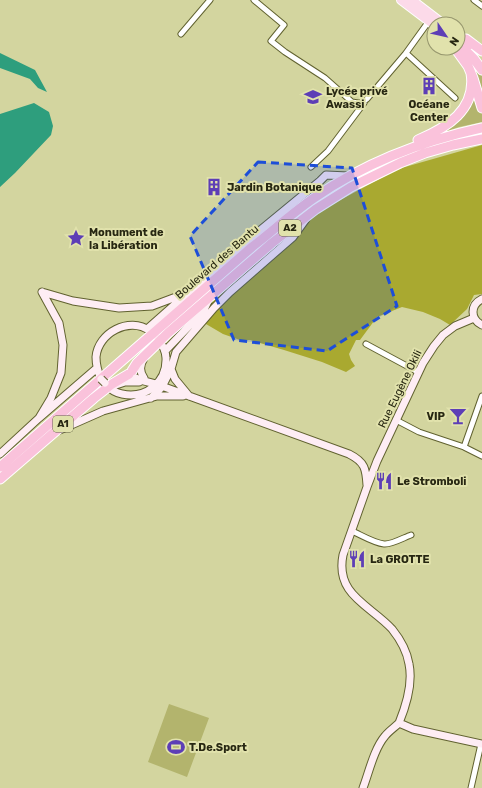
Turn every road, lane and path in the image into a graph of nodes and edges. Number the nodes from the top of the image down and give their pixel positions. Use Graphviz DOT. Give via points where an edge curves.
graph roads {
  1 [pos="210,0"];
  2 [pos="254,0"];
  3 [pos="401,0"];
  4 [pos="412,0"];
  5 [pos="474,0"];
  6 [pos="482,6"];
  7 [pos="427,16"];
  8 [pos="430,16"];
  9 [pos="181,34"];
  10 [pos="426,34"];
  11 [pos="466,40"];
  12 [pos="466,43"];
  13 [pos="466,51"];
  14 [pos="482,51"];
  15 [pos="406,52"];
  16 [pos="461,56"];
  17 [pos="482,60"];
  18 [pos="482,70"];
  19 [pos="471,73"];
  20 [pos="455,98"];
  21 [pos="364,102"];
  22 [pos="482,108"];
  23 [pos="482,128"];
  24 [pos="482,139"];
  25 [pos="310,167"];
  26 [pos="352,174"];
  27 [pos="310,213"];
  28 [pos="188,293"];
  29 [pos="210,297"];
  30 [pos="482,299"];
  31 [pos="474,318"];
  32 [pos="482,325"];
  33 [pos="154,335"];
  34 [pos="366,344"];
  35 [pos="164,352"];
  36 [pos="146,354"];
  37 [pos="97,368"];
  38 [pos="127,368"];
  39 [pos="171,369"];
  40 [pos="108,372"];
  41 [pos="418,372"];
  42 [pos="143,380"];
  43 [pos="104,383"];
  44 [pos="157,385"];
  45 [pos="190,396"];
  46 [pos="482,396"];
  47 [pos="94,398"];
  48 [pos="151,398"];
  49 [pos="39,418"];
  50 [pos="396,420"];
  51 [pos="48,431"];
  52 [pos="464,447"];
  53 [pos="0,454"];
  54 [pos="482,456"];
  55 [pos="377,461"];
  56 [pos="361,462"];
  57 [pos="0,467"];
  58 [pos="0,479"];
  59 [pos="367,487"];
  60 [pos="352,531"];
  61 [pos="412,535"];
  62 [pos="399,723"];
  63 [pos="482,744"];
  64 [pos="363,788"];
  65 [pos="471,788"];
  1 -- 9 [label="street"];
  2 -- 21 [label="street" via="284,25 271,41 325,78 352,102"];
  3 -- 7 [label="main road"];
  4 -- 8 [label="main road"];
  5 -- 6 [label="street"];
  10 -- 15 [label="street"];
  11 -- 14 [label="highway"];
  12 -- 17 [label="highway"];
  13 -- 18 [label="highway"];
  15 -- 20 [label="street"];
  15 -- 21 [label="street"];
  16 -- 19 [label="highway"];
  19 -- 22 [label="highway"];
  19 -- 26 [label="highway" via="469,98 450,123 377,158"];
  21 -- 25 [label="street" via="328,151"];
  23 -- 26 [label="highway, Boulevard des Bantu / A2" via="420,145"];
  24 -- 27 [label="highway, Boulevard des Bantu / A2" via="426,153 400,163 351,187"];
  26 -- 28 [label="main road" via="326,175"];
  26 -- 33 [label="highway, Boulevard des Bantu / A2" via="294,212"];
  27 -- 29 [label="highway, Boulevard des Bantu / A2"];
  27 -- 39 [label="main road" via="293,237 214,308 176,352"];
  28 -- 33 [label="main road"];
  28 -- 49 [label="main road" via="152,306 119,308 73,301 42,292 59,323 63,345 61,374"];
  29 -- 33 [label="highway, Boulevard des Bantu / A2"];
  29 -- 35 [label="main road" via="202,314"];
  30 -- 31 [label="main road" via="474,305"];
  31 -- 32 [label="main road"];
  31 -- 41 [label="main road, Rue Eugène Okili" via="448,330 428,354"];
  33 -- 35 [label="main road" via="163,346"];
  33 -- 36 [label="highway, Boulevard des Bantu / A2"];
  33 -- 37 [label="main road" via="136,326 114,330 99,346"];
  33 -- 38 [label="highway" via="128,359"];
  33 -- 40 [label="highway, Boulevard des Bantu / A2"];
  34 -- 41 [label="street"];
  35 -- 44 [label="main road" via="165,370"];
  36 -- 38 [label="highway, Boulevard des Bantu / A2"];
  36 -- 42 [label="main road" via="140,367"];
  37 -- 43 [label="main road"];
  37 -- 49 [label="main road"];
  38 -- 42 [label="main road"];
  38 -- 43 [label="highway, Boulevard des Bantu / A1"];
  38 -- 51 [label="highway" via="106,378 55,421"];
  39 -- 44 [label="main road"];
  39 -- 45 [label="main road" via="175,379"];
  40 -- 43 [label="highway, Boulevard des Bantu / A1"];
  41 -- 50 [label="main road, Rue Eugène Okili"];
  42 -- 44 [label="main road"];
  42 -- 47 [label="main road" via="121,383"];
  43 -- 44 [label="main road" via="118,393 129,396 141,394"];
  43 -- 47 [label="highway, Boulevard des Bantu / A1"];
  43 -- 51 [label="highway, Boulevard des Bantu / A1"];
  44 -- 45 [label="main road"];
  44 -- 48 [label="main road"];
  45 -- 48 [label="main road"];
  45 -- 56 [label="main road" via="340,450"];
  46 -- 52 [label="street"];
  47 -- 51 [label="highway, Boulevard des Bantu / A1"];
  48 -- 51 [label="main road" via="103,411"];
  49 -- 53 [label="main road"];
  50 -- 52 [label="street" via="419,432"];
  50 -- 55 [label="main road, Rue Eugène Okili"];
  51 -- 57 [label="highway, Boulevard des Bantu / A1"];
  51 -- 58 [label="highway, Boulevard des Bantu / A1"];
  52 -- 54 [label="street"];
  55 -- 56 [label="main road"];
  55 -- 59 [label="main road, Rue Eugène Okili"];
  56 -- 59 [label="main road" via="366,470"];
  59 -- 60 [label="main road, Rue Eugène Okili"];
  60 -- 61 [label="street" via="385,544"];
  60 -- 62 [label="main road, Rue Eugène Okili" via="341,565 347,587 398,637 410,665 406,702"];
  62 -- 63 [label="main road" via="413,729"];
  62 -- 64 [label="main road" via="386,736 376,752"];
  63 -- 65 [label="street"];
}
